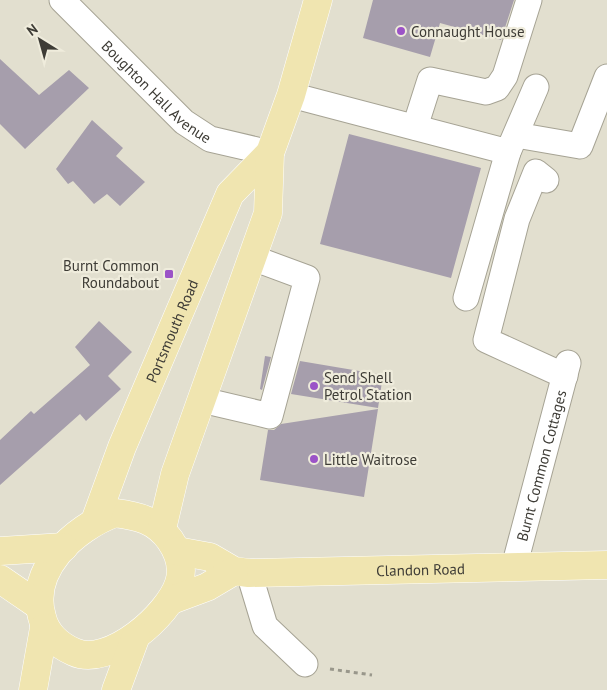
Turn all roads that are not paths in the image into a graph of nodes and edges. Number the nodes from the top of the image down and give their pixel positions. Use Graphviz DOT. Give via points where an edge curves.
graph roads {
  1 [pos="62,0"];
  2 [pos="318,0"];
  3 [pos="529,0"];
  4 [pos="607,77"];
  5 [pos="536,88"];
  6 [pos="291,95"];
  7 [pos="414,127"];
  8 [pos="512,143"];
  9 [pos="270,154"];
  10 [pos="546,180"];
  11 [pos="253,258"];
  12 [pos="466,298"];
  13 [pos="202,400"];
  14 [pos="95,521"];
  15 [pos="170,540"];
  16 [pos="64,548"];
  17 [pos="0,551"];
  18 [pos="607,565"];
  19 [pos="514,567"];
  20 [pos="242,572"];
  21 [pos="0,579"];
  22 [pos="172,600"];
  23 [pos="41,616"];
  24 [pos="136,636"];
  25 [pos="305,664"];
  26 [pos="33,690"];
  27 [pos="116,690"];
  1 -- 9 [label="street, Boughton Hall Avenue" via="184,122 210,139"];
  2 -- 6 [label="main road, Portsmouth Road"];
  3 -- 7 [label="street" via="505,76 498,88 486,92 430,80"];
  4 -- 8 [label="street" via="580,146"];
  5 -- 8 [label="street"];
  6 -- 7 [label="street"];
  6 -- 9 [label="main road, Portsmouth Road"];
  7 -- 8 [label="street"];
  8 -- 12 [label="street"];
  9 -- 11 [label="main road, Portsmouth Road" via="268,214"];
  9 -- 14 [label="main road, Portsmouth Road" via="230,194 122,447"];
  10 -- 19 [label="street, Burnt Common Cottages" via="536,172 517,219 486,340 566,370"];
  11 -- 13 [label="main road, Portsmouth Road"];
  11 -- 13 [label="street" via="307,278 270,416"];
  13 -- 15 [label="main road, Portsmouth Road" via="175,474"];
  14 -- 15 [label="main road" via="115,513 133,515 150,520"];
  14 -- 16 [label="main road"];
  15 -- 20 [label="main road"];
  15 -- 22 [label="main road" via="181,566 180,581"];
  16 -- 17 [label="main road"];
  16 -- 23 [label="main road" via="51,563 39,588"];
  18 -- 19 [label="main road, Clandon Road"];
  19 -- 20 [label="main road, Clandon Road"];
  20 -- 22 [label="main road, Clandon Road"];
  20 -- 25 [label="street" via="265,626"];
  21 -- 23 [label="main road"];
  22 -- 24 [label="main road"];
  23 -- 24 [label="main road" via="60,646 82,655 105,652"];
  23 -- 26 [label="main road"];
  24 -- 27 [label="main road"];
}
